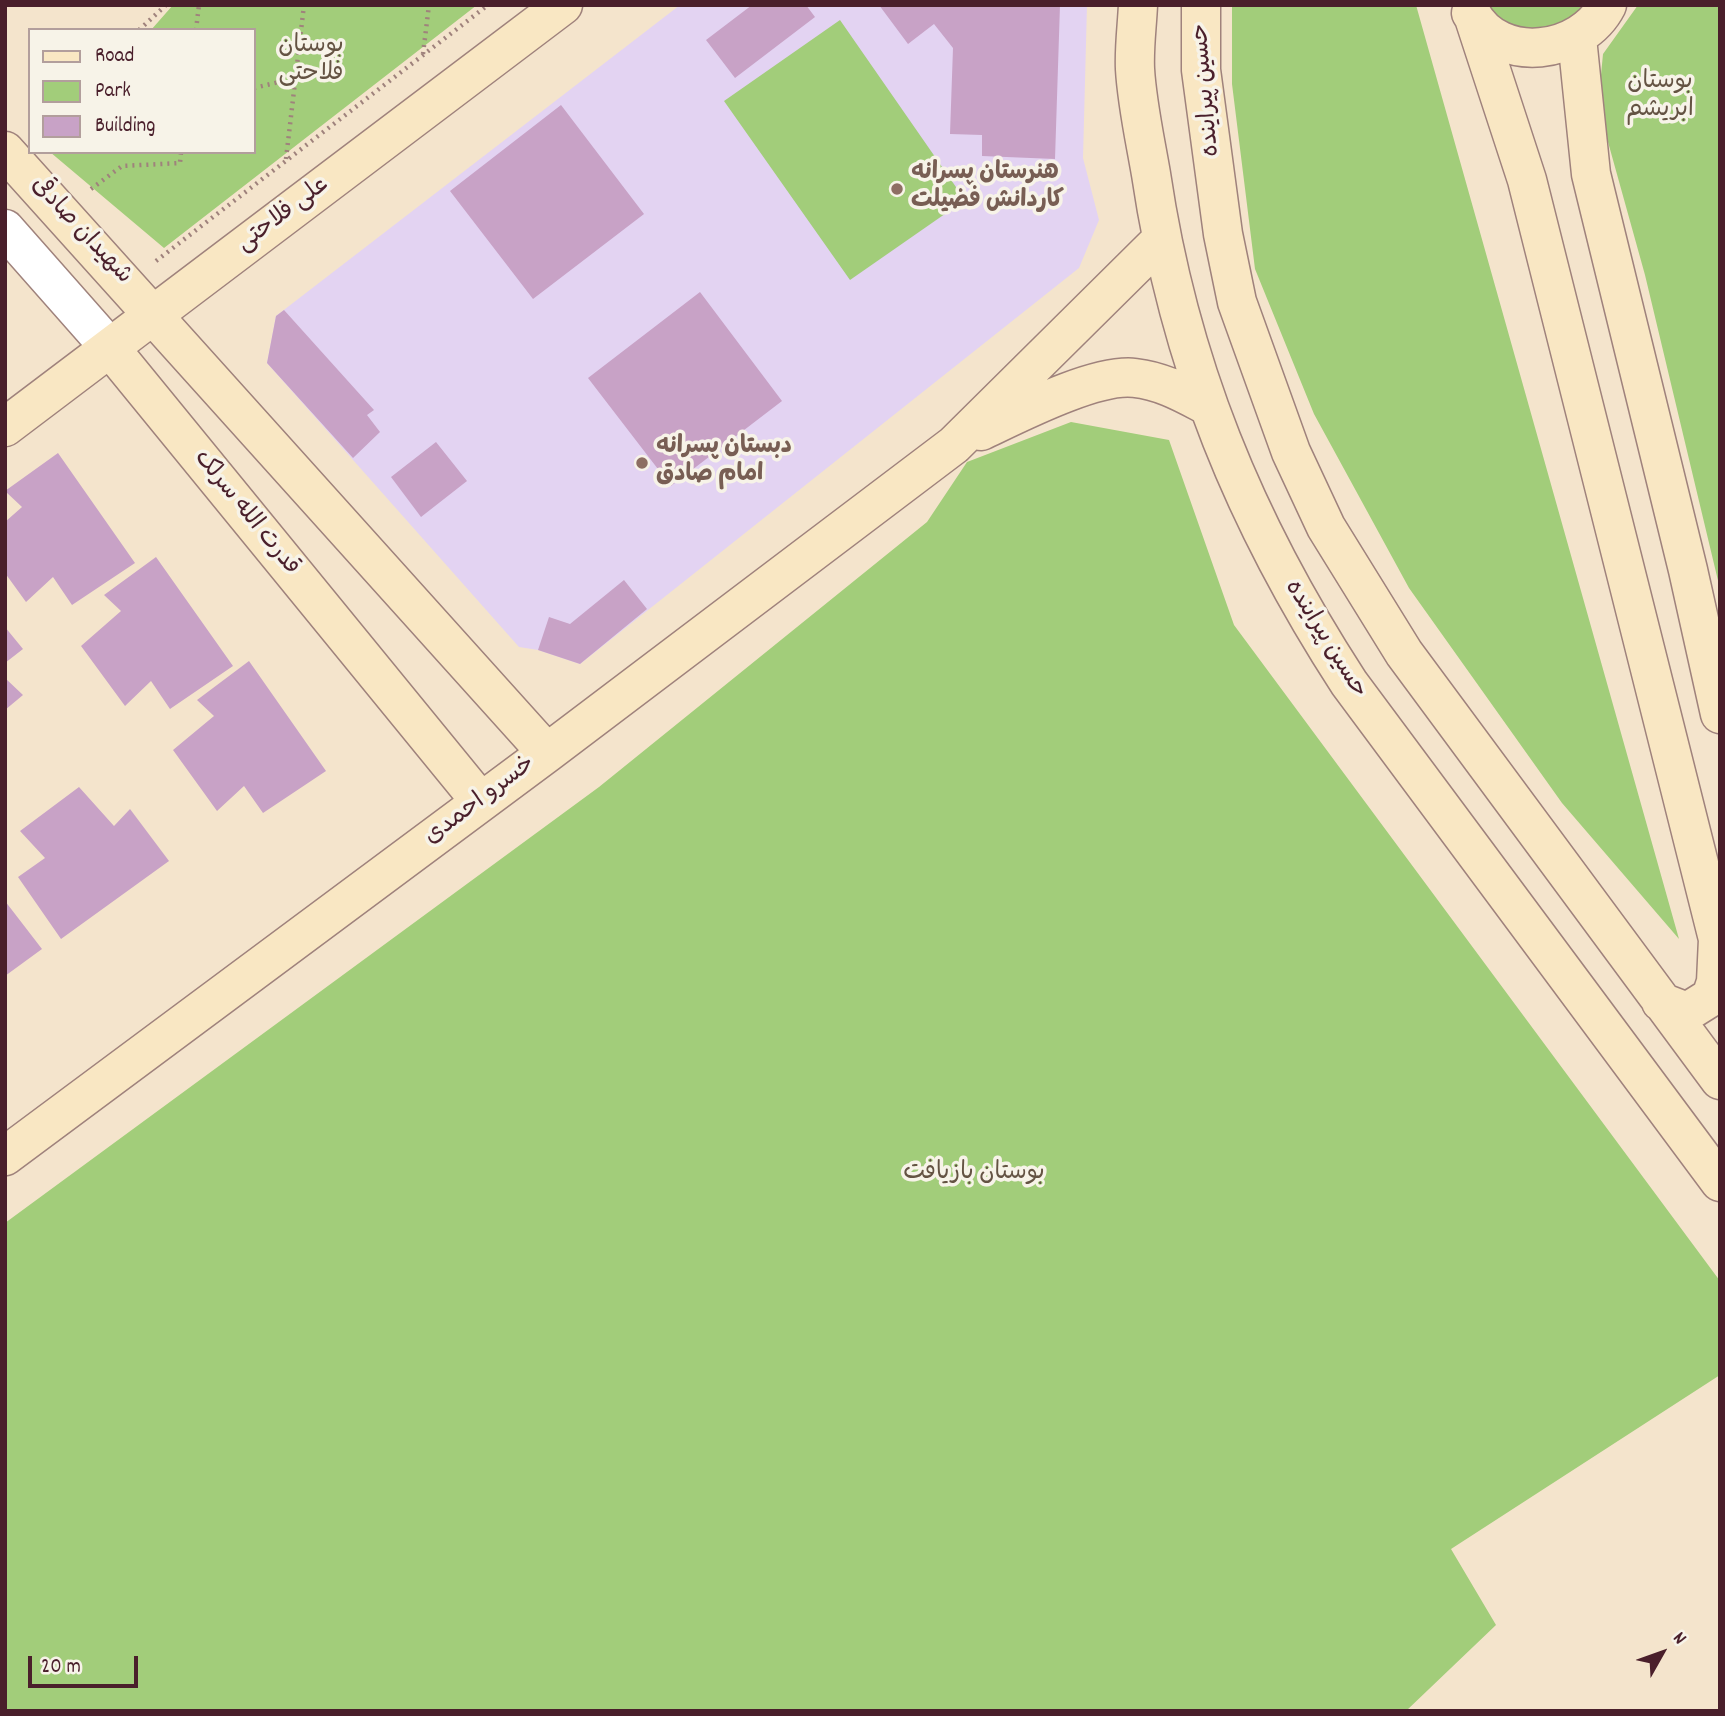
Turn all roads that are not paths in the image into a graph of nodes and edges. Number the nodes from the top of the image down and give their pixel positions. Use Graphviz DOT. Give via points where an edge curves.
graph roads {
  1 [pos="563,5"];
  2 [pos="1138,5"];
  3 [pos="1201,5"];
  4 [pos="1607,5"];
  5 [pos="1470,12"];
  6 [pos="1577,38"];
  7 [pos="5,150"];
  8 [pos="5,229"];
  9 [pos="1161,240"];
  10 [pos="155,314"];
  11 [pos="110,348"];
  12 [pos="1206,405"];
  13 [pos="5,427"];
  14 [pos="954,444"];
  15 [pos="1720,714"];
  16 [pos="547,753"];
  17 [pos="481,802"];
  18 [pos="1661,1002"];
  19 [pos="1720,1080"];
  20 [pos="5,1156"];
  21 [pos="1720,1182"];
  1 -- 10 [label="street, علی فلاحتی"];
  2 -- 9 [label="street, حسین پیراینده" via="1135,69"];
  3 -- 18 [label="street, حسین پیراینده" via="1201,70 1237,302 1297,465 1326,527 1404,653"];
  4 -- 6 [label="street"];
  5 -- 6 [label="street" via="1490,34 1510,44 1556,47"];
  5 -- 18 [label="street" via="1527,180 1718,939 1711,997 1687,1012"];
  6 -- 15 [label="street" via="1591,174"];
  7 -- 10 [label="street, شهیدان صادقی"];
  8 -- 11 [label="street, قدرت الله سرلک"];
  9 -- 12 [label="street, حسین پیراینده"];
  9 -- 14 [label="street"];
  10 -- 11 [label="street, علی فلاحتی"];
  10 -- 16 [label="street"];
  11 -- 13 [label="street, علی فلاحتی"];
  11 -- 17 [label="street, قدرت الله سرلک"];
  12 -- 14 [label="street" via="1166,384 1133,377 1104,380"];
  12 -- 21 [label="street, حسین پیراینده" via="1271,552 1349,683"];
  14 -- 16 [label="street, خسرو احمدی"];
  16 -- 17 [label="street, خسرو احمدی"];
  17 -- 20 [label="street, خسرو احمدی"];
  18 -- 19 [label="street, حسین پیراینده"];
}
